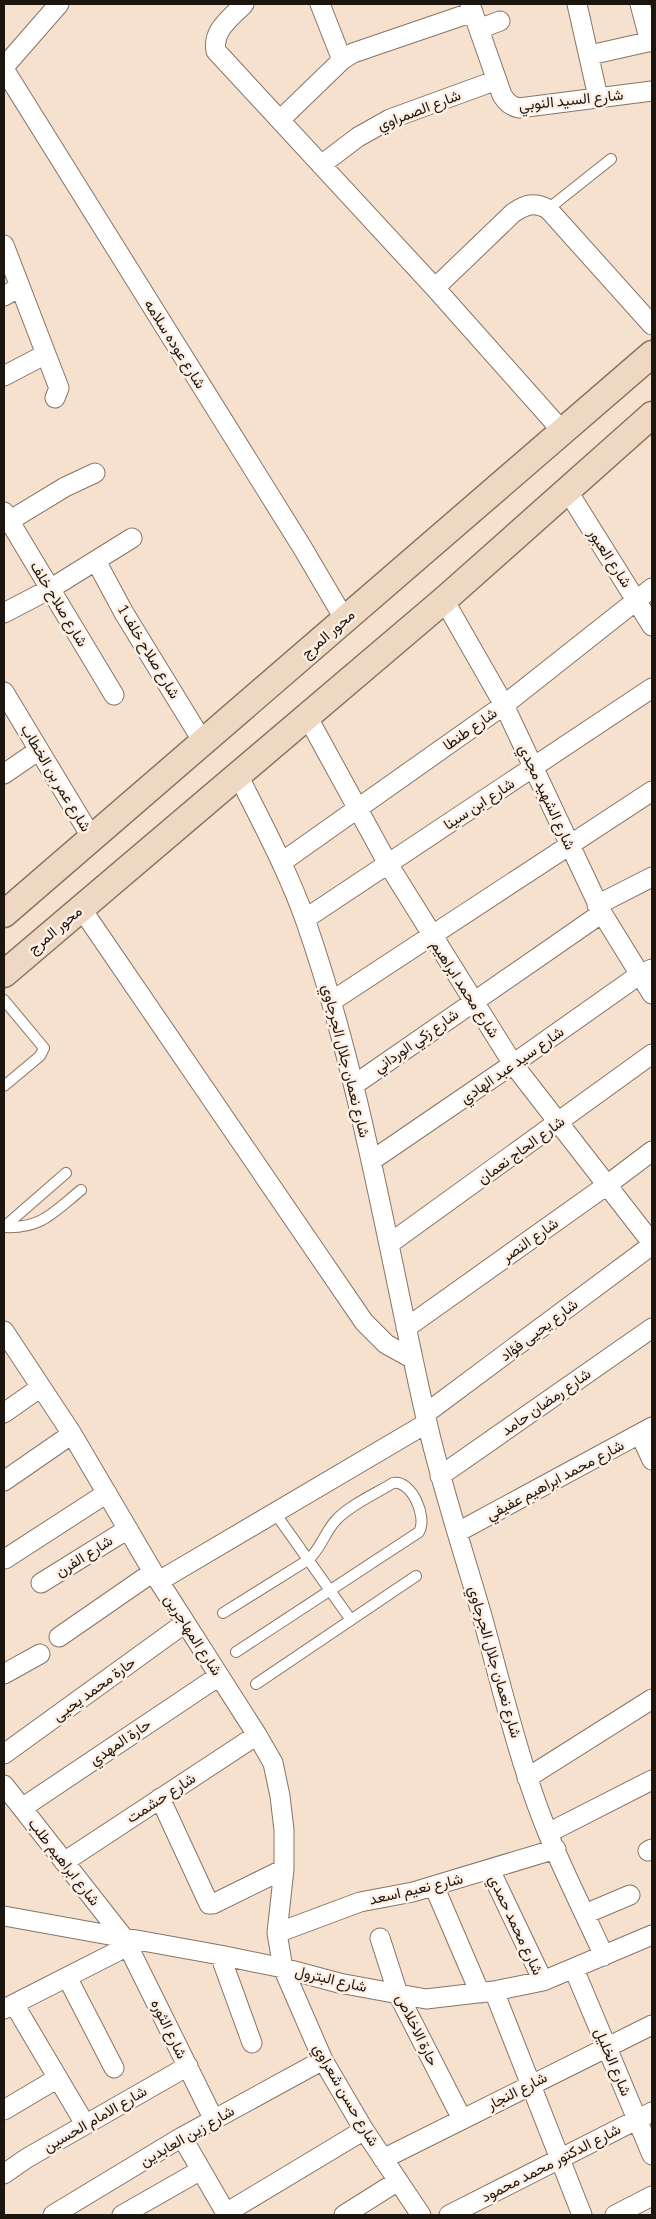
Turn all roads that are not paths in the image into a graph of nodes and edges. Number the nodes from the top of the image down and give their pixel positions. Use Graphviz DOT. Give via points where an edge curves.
graph roads {
  1 [pos="59,4"];
  2 [pos="244,4"];
  3 [pos="321,4"];
  4 [pos="577,4"];
  5 [pos="640,4"];
  6 [pos="474,15"];
  7 [pos="500,21"];
  8 [pos="651,42"];
  9 [pos="590,55"];
  10 [pos="342,60"];
  11 [pos="4,68"];
  12 [pos="497,80"];
  13 [pos="652,91"];
  14 [pos="10,92"];
  15 [pos="598,98"];
  16 [pos="280,120"];
  17 [pos="611,159"];
  18 [pos="322,165"];
  19 [pos="548,209"];
  20 [pos="4,244"];
  21 [pos="435,288"];
  22 [pos="12,291"];
  23 [pos="652,325"];
  24 [pos="46,354"];
  25 [pos="652,354"];
  26 [pos="4,376"];
  27 [pos="55,398"];
  28 [pos="652,415"];
  29 [pos="563,432"];
  30 [pos="95,473"];
  31 [pos="567,490"];
  32 [pos="6,516"];
  33 [pos="132,538"];
  34 [pos="96,561"];
  35 [pos="652,588"];
  36 [pos="50,589"];
  37 [pos="444,600"];
  38 [pos="637,600"];
  39 [pos="4,613"];
  40 [pos="345,620"];
  41 [pos="652,626"];
  42 [pos="652,688"];
  43 [pos="4,693"];
  44 [pos="114,695"];
  45 [pos="504,705"];
  46 [pos="307,716"];
  47 [pos="203,742"];
  48 [pos="39,750"];
  49 [pos="534,769"];
  50 [pos="4,774"];
  51 [pos="238,775"];
  52 [pos="652,791"];
  53 [pos="358,808"];
  54 [pos="92,838"];
  55 [pos="569,845"];
  56 [pos="282,862"];
  57 [pos="388,864"];
  58 [pos="652,877"];
  59 [pos="80,908"];
  60 [pos="600,909"];
  61 [pos="4,914"];
  62 [pos="305,919"];
  63 [pos="432,937"];
  64 [pos="646,972"];
  65 [pos="4,974"];
  66 [pos="652,994"];
  67 [pos="4,1000"];
  68 [pos="332,1000"];
  69 [pos="474,1001"];
  70 [pos="652,1054"];
  71 [pos="513,1064"];
  72 [pos="354,1085"];
  73 [pos="4,1086"];
  74 [pos="559,1122"];
  75 [pos="652,1151"];
  76 [pos="371,1161"];
  77 [pos="66,1173"];
  78 [pos="607,1185"];
  79 [pos="81,1190"];
  80 [pos="389,1244"];
  81 [pos="652,1244"];
  82 [pos="406,1328"];
  83 [pos="652,1328"];
  84 [pos="4,1331"];
  85 [pos="413,1359"];
  86 [pos="41,1387"];
  87 [pos="4,1413"];
  88 [pos="426,1418"];
  89 [pos="646,1431"];
  90 [pos="72,1434"];
  91 [pos="652,1460"];
  92 [pos="440,1476"];
  93 [pos="4,1481"];
  94 [pos="107,1493"];
  95 [pos="275,1513"];
  96 [pos="128,1529"];
  97 [pos="458,1532"];
  98 [pos="5,1560"];
  99 [pos="308,1560"];
  100 [pos="416,1576"];
  101 [pos="156,1577"];
  102 [pos="41,1583"];
  103 [pos="330,1591"];
  104 [pos="223,1613"];
  105 [pos="351,1620"];
  106 [pos="185,1623"];
  107 [pos="59,1637"];
  108 [pos="236,1652"];
  109 [pos="40,1654"];
  110 [pos="4,1674"];
  111 [pos="219,1676"];
  112 [pos="256,1684"];
  113 [pos="652,1699"];
  114 [pos="257,1735"];
  115 [pos="4,1754"];
  116 [pos="527,1778"];
  117 [pos="652,1780"];
  118 [pos="4,1785"];
  119 [pos="160,1798"];
  120 [pos="22,1808"];
  121 [pos="552,1841"];
  122 [pos="64,1862"];
  123 [pos="284,1869"];
  124 [pos="490,1870"];
  125 [pos="434,1886"];
  126 [pos="630,1895"];
  127 [pos="585,1914"];
  128 [pos="4,1916"];
  129 [pos="277,1932"];
  130 [pos="652,1935"];
  131 [pos="380,1938"];
  132 [pos="126,1942"];
  133 [pos="220,1955"];
  134 [pos="604,1956"];
  135 [pos="283,1968"];
  136 [pos="574,1968"];
  137 [pos="67,1977"];
  138 [pos="543,1981"];
  139 [pos="487,1992"];
  140 [pos="398,1994"];
  141 [pos="9,2007"];
  142 [pos="652,2025"];
  143 [pos="252,2043"];
  144 [pos="606,2046"];
  145 [pos="323,2060"];
  146 [pos="188,2066"];
  147 [pos="114,2068"];
  148 [pos="58,2078"];
  149 [pos="531,2084"];
  150 [pos="4,2110"];
  151 [pos="645,2116"];
  152 [pos="462,2119"];
  153 [pos="214,2120"];
  154 [pos="85,2124"];
  155 [pos="364,2130"];
  156 [pos="182,2137"];
  157 [pos="652,2155"];
  158 [pos="559,2158"];
  159 [pos="383,2159"];
  160 [pos="201,2170"];
  161 [pos="4,2174"];
  162 [pos="398,2182"];
  163 [pos="652,2196"];
  164 [pos="226,2214"];
  165 [pos="53,2215"];
  166 [pos="122,2215"];
  167 [pos="344,2215"];
  168 [pos="421,2215"];
  169 [pos="449,2215"];
  170 [pos="582,2215"];
  171 [pos="615,2215"];
  1 -- 11 [label="street"];
  2 -- 16 [label="street" via="217,32 214,41 216,51"];
  3 -- 10 [label="street"];
  4 -- 9 [label="street"];
  5 -- 8 [label="street"];
  6 -- 7 [label="street"];
  6 -- 10 [label="street" via="368,47"];
  6 -- 12 [label="street, شارع السيد النوبي"];
  8 -- 9 [label="street"];
  9 -- 15 [label="street"];
  10 -- 16 [label="street"];
  11 -- 14 [label="street, شارع عوده سلامه"];
  12 -- 15 [label="street, شارع السيد النوبي" via="506,102 519,108"];
  12 -- 18 [label="street, شارع الصمراوي" via="390,119 358,137"];
  13 -- 15 [label="street, شارع السيد النوبي"];
  14 -- 40 [label="street, شارع عوده سلامه" via="302,547"];
  16 -- 18 [label="street"];
  17 -- 19 [label="lane"];
  18 -- 21 [label="street"];
  19 -- 21 [label="street" via="537,204 525,205 513,213"];
  19 -- 23 [label="street"];
  20 -- 22 [label="street"];
  21 -- 29 [label="street"];
  22 -- 24 [label="street"];
  24 -- 26 [label="street"];
  24 -- 27 [label="street" via="59,388"];
  25 -- 29 [label="main road, محور المرج"];
  28 -- 31 [label="main road, محور المرج"];
  29 -- 40 [label="main road, محور المرج"];
  30 -- 32 [label="street"];
  31 -- 37 [label="main road, محور المرج"];
  31 -- 38 [label="street, شارع العبور"];
  32 -- 36 [label="street, شارع صلاح خلف"];
  33 -- 34 [label="street"];
  34 -- 36 [label="street"];
  34 -- 47 [label="street, شارع صلاح خلف 1" via="124,614"];
  35 -- 38 [label="street, شارع طنطا"];
  36 -- 39 [label="street"];
  36 -- 44 [label="street, شارع صلاح خلف"];
  37 -- 45 [label="street, شارع الشهيد مجدي"];
  37 -- 46 [label="main road, محور المرج"];
  38 -- 41 [label="street, شارع العبور"];
  38 -- 45 [label="street, شارع طنطا"];
  40 -- 47 [label="main road, محور المرج"];
  42 -- 49 [label="street, شارع ابن سينا"];
  43 -- 48 [label="street, شارع عمر بن الخطاب"];
  45 -- 49 [label="street, شارع الشهيد مجدي"];
  45 -- 53 [label="street, شارع طنطا"];
  46 -- 51 [label="main road, محور المرج"];
  46 -- 53 [label="street, شارع محمد ابراهيم"];
  47 -- 54 [label="main road, محور المرج"];
  48 -- 50 [label="street"];
  48 -- 54 [label="street, شارع عمر بن الخطاب"];
  49 -- 55 [label="street, شارع الشهيد مجدي"];
  49 -- 57 [label="street, شارع ابن سينا"];
  51 -- 56 [label="street, شارع نعمان جلال الجرجاوي"];
  51 -- 59 [label="main road, محور المرج"];
  52 -- 55 [label="street"];
  53 -- 56 [label="street, شارع طنطا"];
  53 -- 57 [label="street, شارع محمد ابراهيم"];
  54 -- 61 [label="main road, محور المرج"];
  55 -- 60 [label="street, شارع الشهيد مجدي"];
  55 -- 63 [label="street"];
  56 -- 62 [label="street, شارع نعمان جلال الجرجاوي"];
  57 -- 62 [label="street, شارع ابن سينا"];
  57 -- 63 [label="street, شارع محمد ابراهيم"];
  58 -- 60 [label="street, شارع زكي الورداني"];
  59 -- 65 [label="main road, محور المرج"];
  59 -- 85 [label="street" via="364,1322 386,1344"];
  60 -- 64 [label="street, شارع الشهيد مجدي"];
  60 -- 69 [label="street, شارع زكي الورداني"];
  62 -- 68 [label="street, شارع نعمان جلال الجرجاوي"];
  63 -- 68 [label="street"];
  63 -- 69 [label="street, شارع محمد ابراهيم"];
  64 -- 66 [label="street, شارع الشهيد مجدي"];
  64 -- 71 [label="street, شارع سيد عبد الهادي"];
  67 -- 73 [label="lane" via="44,1048 40,1056"];
  68 -- 72 [label="street, شارع نعمان جلال الجرجاوي"];
  69 -- 71 [label="street, شارع محمد ابراهيم"];
  69 -- 72 [label="street, شارع زكي الورداني"];
  70 -- 74 [label="street, شارع الحاج نعمان"];
  71 -- 74 [label="street, شارع محمد ابراهيم"];
  71 -- 76 [label="street, شارع سيد عبد الهادي"];
  72 -- 76 [label="street, شارع نعمان جلال الجرجاوي"];
  74 -- 78 [label="street, شارع محمد ابراهيم"];
  74 -- 80 [label="street, شارع الحاج نعمان"];
  75 -- 78 [label="street, شارع النصر"];
  76 -- 80 [label="street, شارع نعمان جلال الجرجاوي"];
  77 -- 79 [label="lane" via="4,1227 22,1228 40,1223"];
  78 -- 81 [label="street, شارع محمد ابراهيم"];
  78 -- 82 [label="street, شارع النصر"];
  80 -- 82 [label="street, شارع نعمان جلال الجرجاوي"];
  81 -- 88 [label="street, شارع يحيى فؤاد"];
  82 -- 85 [label="street, شارع نعمان جلال الجرجاوي"];
  83 -- 92 [label="street, شارع رمضان حامد"];
  84 -- 86 [label="street, شارع المهاجرين"];
  85 -- 88 [label="street, شارع نعمان جلال الجرجاوي"];
  86 -- 87 [label="street"];
  86 -- 90 [label="street, شارع المهاجرين"];
  88 -- 92 [label="street, شارع نعمان جلال الجرجاوي"];
  88 -- 95 [label="street, شارع يحيى فؤاد"];
  89 -- 91 [label="street"];
  89 -- 97 [label="street, شارع محمد ابراهيم عفيفي"];
  90 -- 93 [label="street"];
  90 -- 94 [label="street, شارع المهاجرين"];
  92 -- 97 [label="street, شارع نعمان جلال الجرجاوي"];
  94 -- 96 [label="street, شارع المهاجرين"];
  94 -- 98 [label="street"];
  95 -- 99 [label="lane"];
  95 -- 101 [label="street, شارع يحيى فؤاد"];
  96 -- 101 [label="street, شارع المهاجرين"];
  96 -- 102 [label="street, شارع الفرن"];
  97 -- 116 [label="street, شارع نعمان جلال الجرجاوي"];
  99 -- 103 [label="lane"];
  99 -- 103 [label="lane" via="332,1524 344,1513 393,1483 407,1486 423,1517 419,1532"];
  99 -- 104 [label="lane"];
  100 -- 105 [label="lane"];
  101 -- 106 [label="street, شارع المهاجرين"];
  101 -- 107 [label="street, شارع يحيى فؤاد"];
  103 -- 105 [label="lane"];
  103 -- 108 [label="lane"];
  105 -- 112 [label="lane"];
  106 -- 111 [label="street, شارع المهاجرين"];
  106 -- 115 [label="street, حارة محمد يحيى"];
  109 -- 110 [label="street"];
  111 -- 114 [label="street, شارع المهاجرين"];
  111 -- 120 [label="street, حارة المهدي"];
  113 -- 116 [label="street"];
  114 -- 119 [label="street, شارع حشمت"];
  114 -- 123 [label="street, شارع المهاجرين" via="273,1763 280,1796"];
  116 -- 121 [label="street, شارع نعمان جلال الجرجاوي"];
  117 -- 121 [label="street, شارع نعيم اسعد"];
  118 -- 120 [label="street, شارع ابراهيم طلب"];
  119 -- 122 [label="street, شارع حشمت"];
  119 -- 123 [label="street" via="209,1904"];
  120 -- 122 [label="street, شارع ابراهيم طلب"];
  121 -- 124 [label="street, شارع نعيم اسعد"];
  121 -- 127 [label="street, شارع نعمان جلال الجرجاوي"];
  122 -- 132 [label="street, شارع ابراهيم طلب"];
  123 -- 129 [label="street, شارع المهاجرين"];
  124 -- 125 [label="street, شارع نعيم اسعد"];
  124 -- 138 [label="street, شارع محمد حمدي"];
  125 -- 129 [label="street, شارع نعيم اسعد" via="360,1902"];
  125 -- 139 [label="street"];
  126 -- 127 [label="street"];
  127 -- 134 [label="street, شارع نعمان جلال الجرجاوي"];
  128 -- 132 [label="street, شارع البترول"];
  129 -- 135 [label="street, شارع المهاجرين"];
  130 -- 134 [label="street, شارع البترول"];
  131 -- 140 [label="street, حارة الاخلاص"];
  132 -- 133 [label="street, شارع البترول"];
  132 -- 137 [label="street"];
  132 -- 146 [label="street, شارع الثوره"];
  133 -- 135 [label="street, شارع البترول"];
  133 -- 143 [label="street"];
  134 -- 136 [label="street, شارع البترول"];
  135 -- 140 [label="street, شارع البترول"];
  135 -- 145 [label="street, شارع حسن شعراوي"];
  136 -- 138 [label="street, شارع البترول"];
  136 -- 144 [label="street, شارع الخليل"];
  137 -- 141 [label="street"];
  137 -- 147 [label="street"];
  138 -- 139 [label="street, شارع البترول"];
  139 -- 140 [label="street, شارع البترول" via="426,1999"];
  139 -- 149 [label="street"];
  140 -- 152 [label="street, حارة الاخلاص"];
  141 -- 148 [label="street"];
  142 -- 144 [label="street, شارع النجار"];
  144 -- 149 [label="street, شارع النجار"];
  144 -- 151 [label="street, شارع الخليل"];
  145 -- 153 [label="street, شارع زين العابدين"];
  145 -- 155 [label="street, شارع حسن شعراوي"];
  146 -- 153 [label="street, شارع الثوره"];
  146 -- 154 [label="street, شارع الامام الحسين"];
  148 -- 150 [label="street"];
  148 -- 154 [label="street"];
  149 -- 152 [label="street, شارع النجار"];
  149 -- 158 [label="street"];
  151 -- 157 [label="street, شارع الخليل"];
  151 -- 158 [label="street, شارع الدكتور محمد محمود"];
  152 -- 159 [label="street, شارع النجار"];
  153 -- 156 [label="street, شارع زين العابدين"];
  154 -- 161 [label="street, شارع الامام الحسين"];
  155 -- 159 [label="street, شارع حسن شعراوي"];
  155 -- 164 [label="street"];
  156 -- 160 [label="street"];
  156 -- 165 [label="street, شارع زين العابدين"];
  158 -- 169 [label="street, شارع الدكتور محمد محمود"];
  158 -- 170 [label="street"];
  159 -- 162 [label="street, شارع حسن شعراوي"];
  160 -- 164 [label="street"];
  160 -- 166 [label="street"];
  162 -- 167 [label="street"];
  162 -- 168 [label="street, شارع حسن شعراوي"];
  163 -- 171 [label="street"];
}
